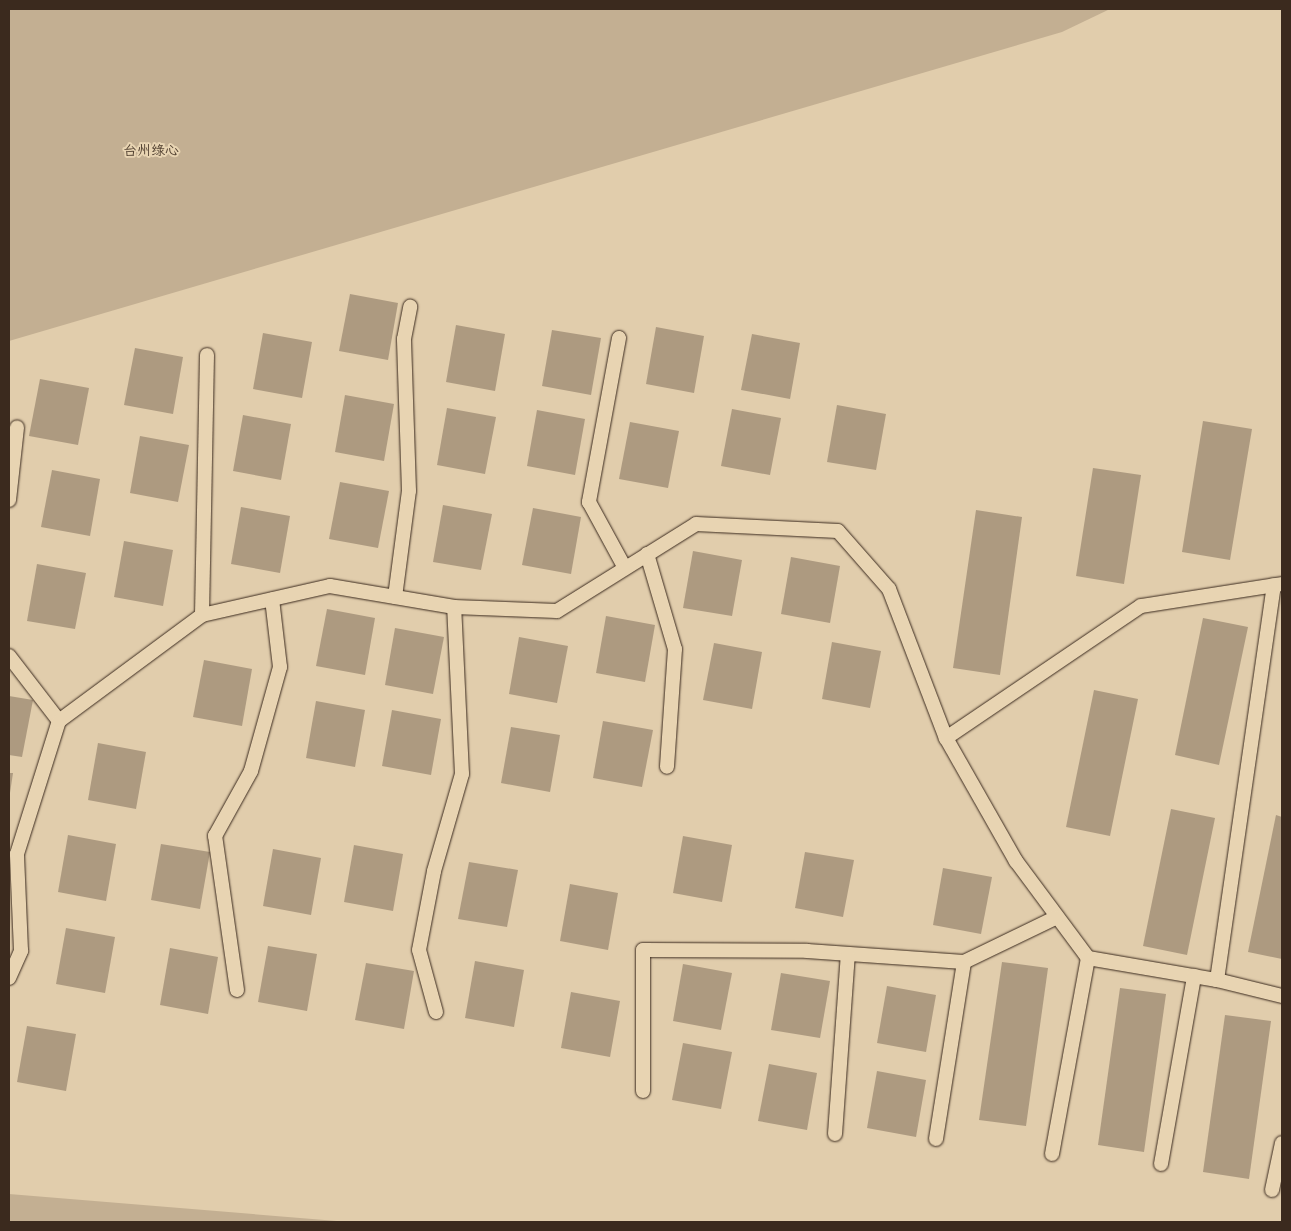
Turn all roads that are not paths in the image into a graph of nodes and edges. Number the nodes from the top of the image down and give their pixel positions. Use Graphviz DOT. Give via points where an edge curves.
graph roads {
  1 [pos="410,307"];
  2 [pos="619,338"];
  3 [pos="207,355"];
  4 [pos="17,427"];
  5 [pos="9,500"];
  6 [pos="647,554"];
  7 [pos="625,568"];
  8 [pos="1278,585"];
  9 [pos="395,597"];
  10 [pos="272,599"];
  11 [pos="454,607"];
  12 [pos="202,615"];
  13 [pos="9,656"];
  14 [pos="59,721"];
  15 [pos="946,738"];
  16 [pos="667,767"];
  17 [pos="13,856"];
  18 [pos="1057,917"];
  19 [pos="848,954"];
  20 [pos="1088,958"];
  21 [pos="964,962"];
  22 [pos="1194,976"];
  23 [pos="9,978"];
  24 [pos="1217,980"];
  25 [pos="237,990"];
  26 [pos="1282,996"];
  27 [pos="436,1012"];
  28 [pos="643,1091"];
  29 [pos="835,1134"];
  30 [pos="936,1139"];
  31 [pos="1282,1143"];
  32 [pos="1052,1154"];
  33 [pos="1161,1164"];
  34 [pos="1272,1190"];
  1 -- 9 [label="lane" via="404,339 409,491"];
  2 -- 7 [label="lane" via="589,502"];
  3 -- 12 [label="lane"];
  4 -- 5 [label="lane"];
  6 -- 7 [label="lane"];
  6 -- 15 [label="lane" via="696,524 838,532 889,589"];
  6 -- 16 [label="lane" via="675,649"];
  7 -- 11 [label="lane" via="557,610"];
  8 -- 15 [label="lane" via="1141,606"];
  8 -- 24 [label="lane"];
  9 -- 10 [label="lane" via="330,586"];
  9 -- 11 [label="lane"];
  10 -- 12 [label="lane"];
  10 -- 25 [label="lane" via="280,667 251,771 215,836"];
  11 -- 27 [label="lane" via="462,774 434,871 419,950"];
  12 -- 14 [label="lane"];
  13 -- 14 [label="lane"];
  14 -- 17 [label="lane"];
  15 -- 18 [label="lane" via="1016,861"];
  17 -- 23 [label="lane" via="21,951"];
  18 -- 20 [label="lane"];
  18 -- 21 [label="lane"];
  19 -- 21 [label="lane"];
  19 -- 28 [label="lane" via="643,950"];
  19 -- 29 [label="lane"];
  20 -- 22 [label="lane"];
  20 -- 32 [label="lane"];
  21 -- 30 [label="lane"];
  22 -- 24 [label="lane"];
  22 -- 33 [label="lane"];
  24 -- 26 [label="lane"];
  31 -- 34 [label="lane"];
}
